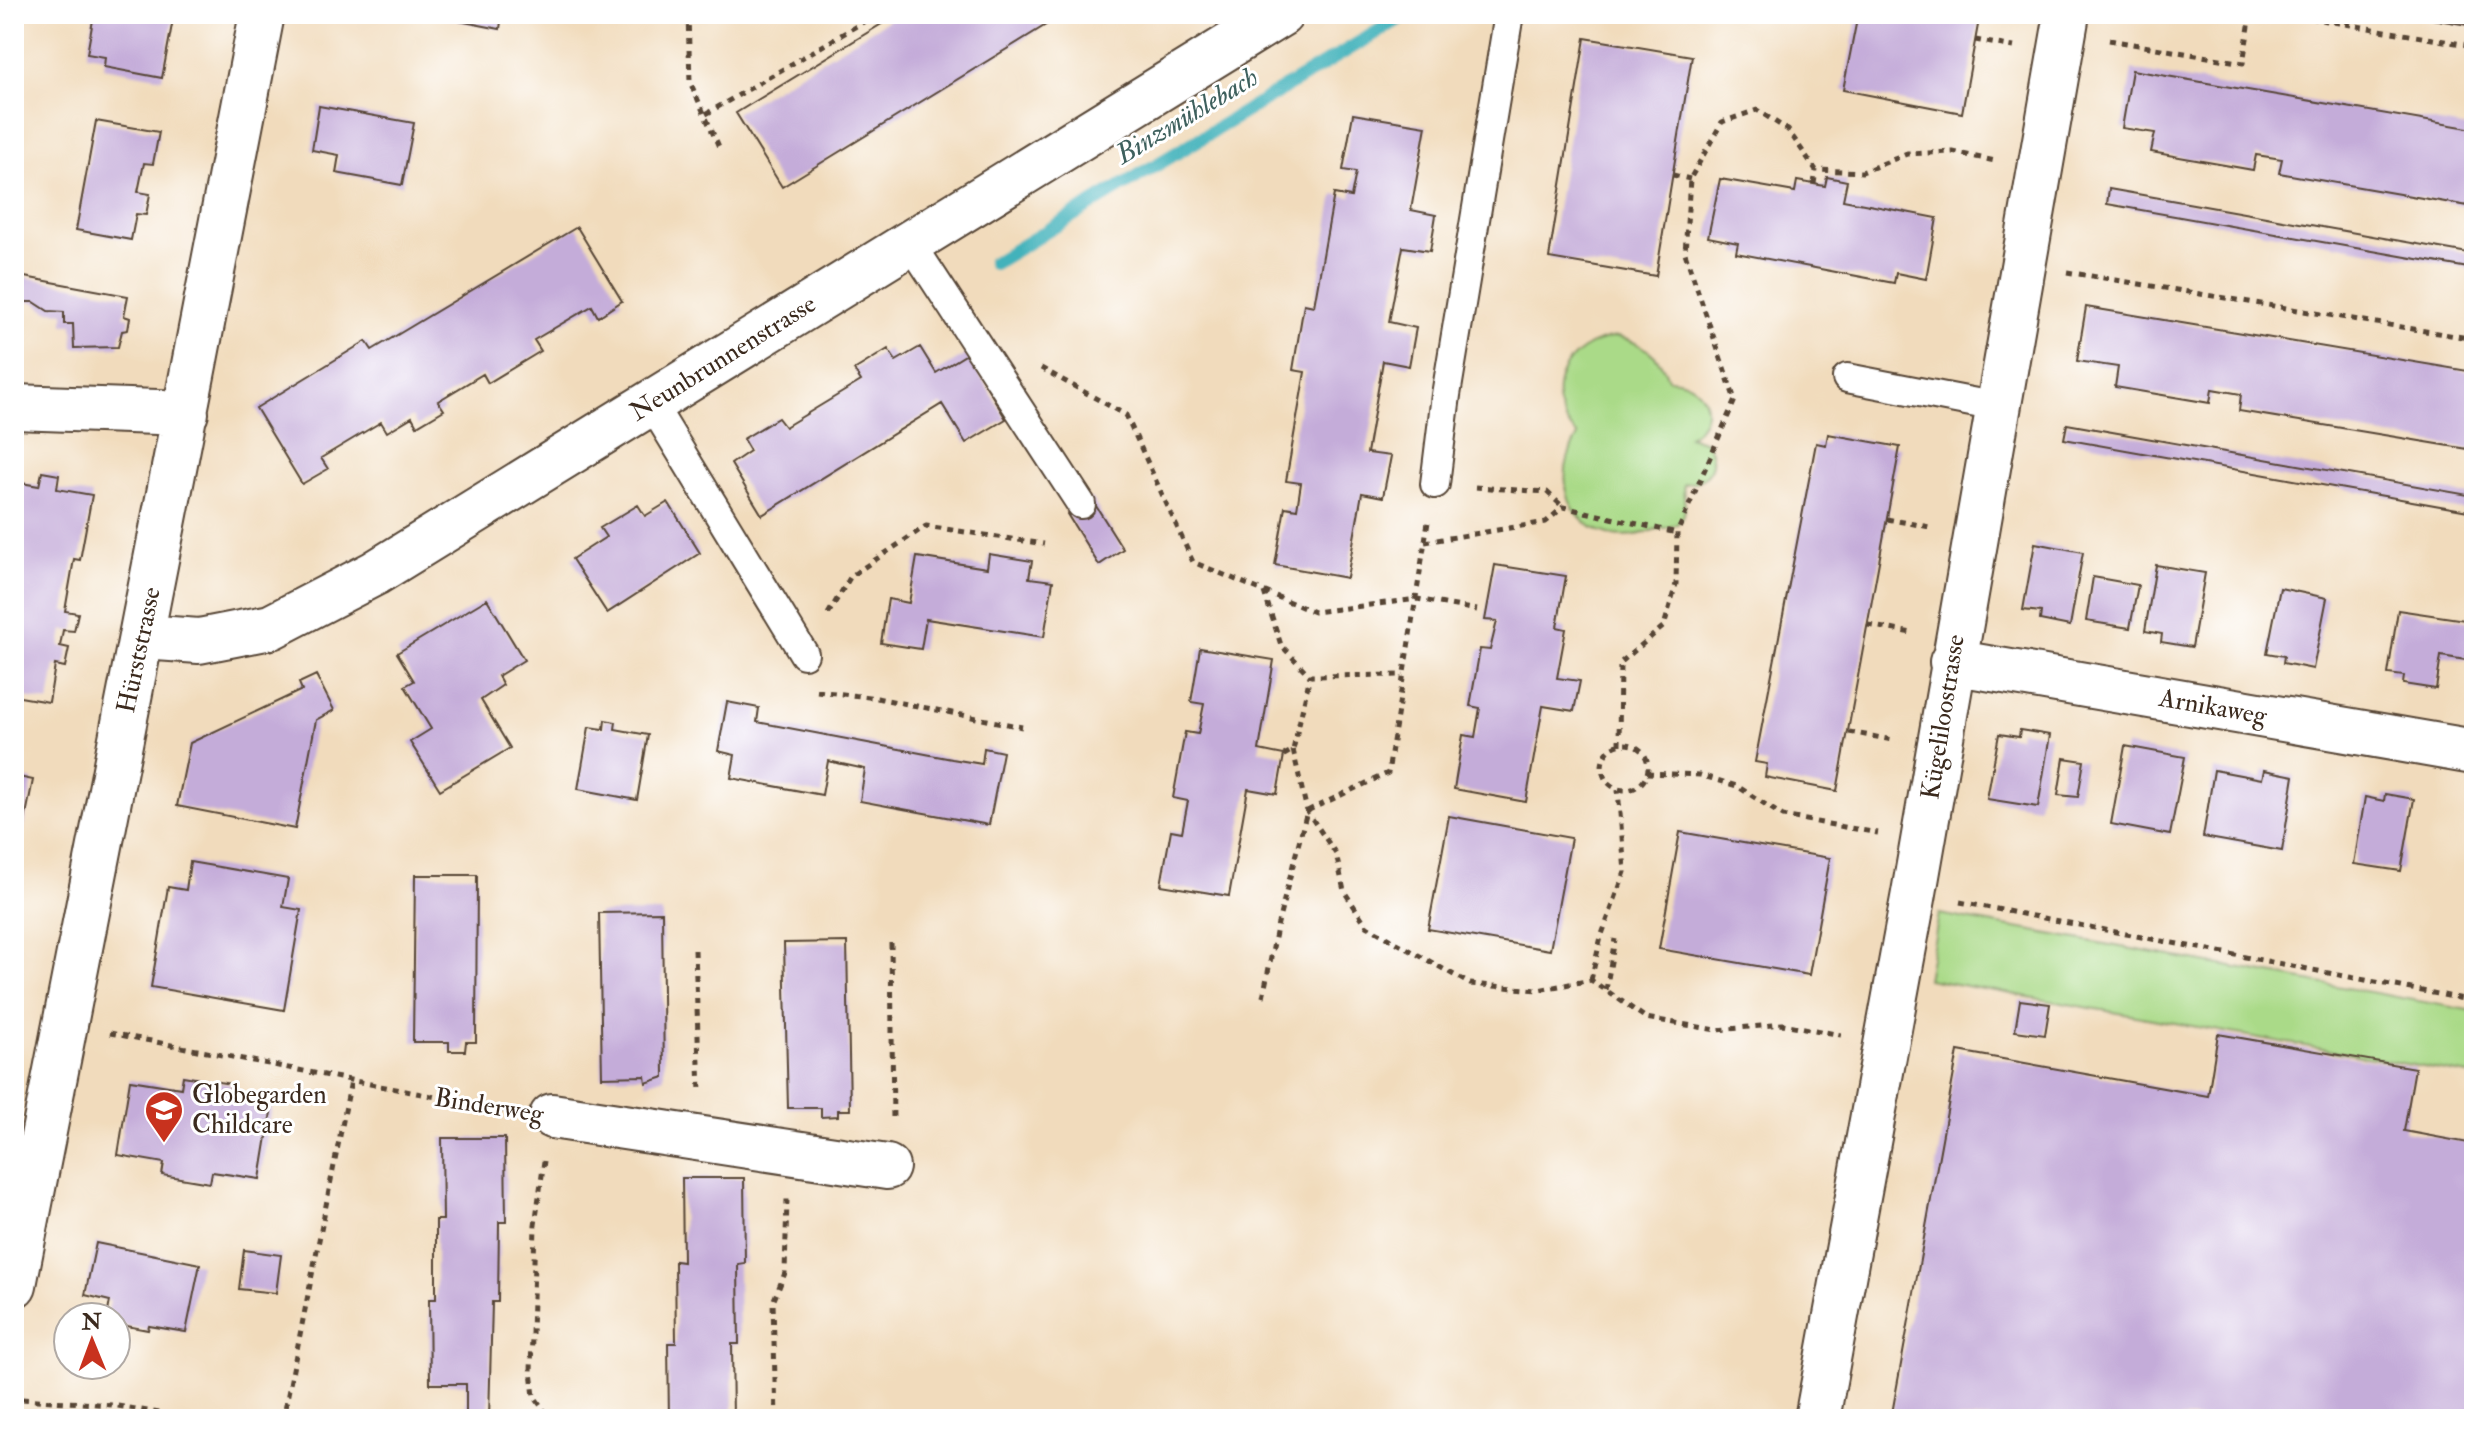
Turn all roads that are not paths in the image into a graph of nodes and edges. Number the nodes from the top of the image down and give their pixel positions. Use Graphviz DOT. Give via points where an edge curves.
graph roads {
  1 [pos="262,14"];
  2 [pos="1281,14"];
  3 [pos="1509,14"];
  4 [pos="2082,26"];
  5 [pos="910,242"];
  6 [pos="1847,378"];
  7 [pos="651,403"];
  8 [pos="14,407"];
  9 [pos="1997,407"];
  10 [pos="186,413"];
  11 [pos="1435,484"];
  12 [pos="1081,504"];
  13 [pos="143,637"];
  14 [pos="1938,649"];
  15 [pos="804,654"];
  16 [pos="2474,752"];
  17 [pos="552,1116"];
  18 [pos="890,1151"];
  19 [pos="14,1285"];
  20 [pos="1817,1419"];
  1 -- 10 [label="street, Hürststrasse"];
  2 -- 5 [label="street, Neunbrunnenstrasse"];
  3 -- 11 [label="lane"];
  4 -- 9 [label="street, Kügeliloostrasse"];
  5 -- 7 [label="street, Neunbrunnenstrasse"];
  5 -- 12 [label="lane"];
  6 -- 9 [label="lane"];
  7 -- 13 [label="street, Neunbrunnenstrasse" via="375,573 271,627 199,641"];
  7 -- 15 [label="lane"];
  8 -- 10 [label="street"];
  9 -- 14 [label="street, Kügeliloostrasse"];
  10 -- 13 [label="street, Hürststrasse"];
  13 -- 19 [label="street, Hürststrasse"];
  14 -- 16 [label="street, Arnikaweg"];
  14 -- 20 [label="street, Kügeliloostrasse" via="1914,893"];
  17 -- 18 [label="street, Binderweg" via="786,1153"];
}
